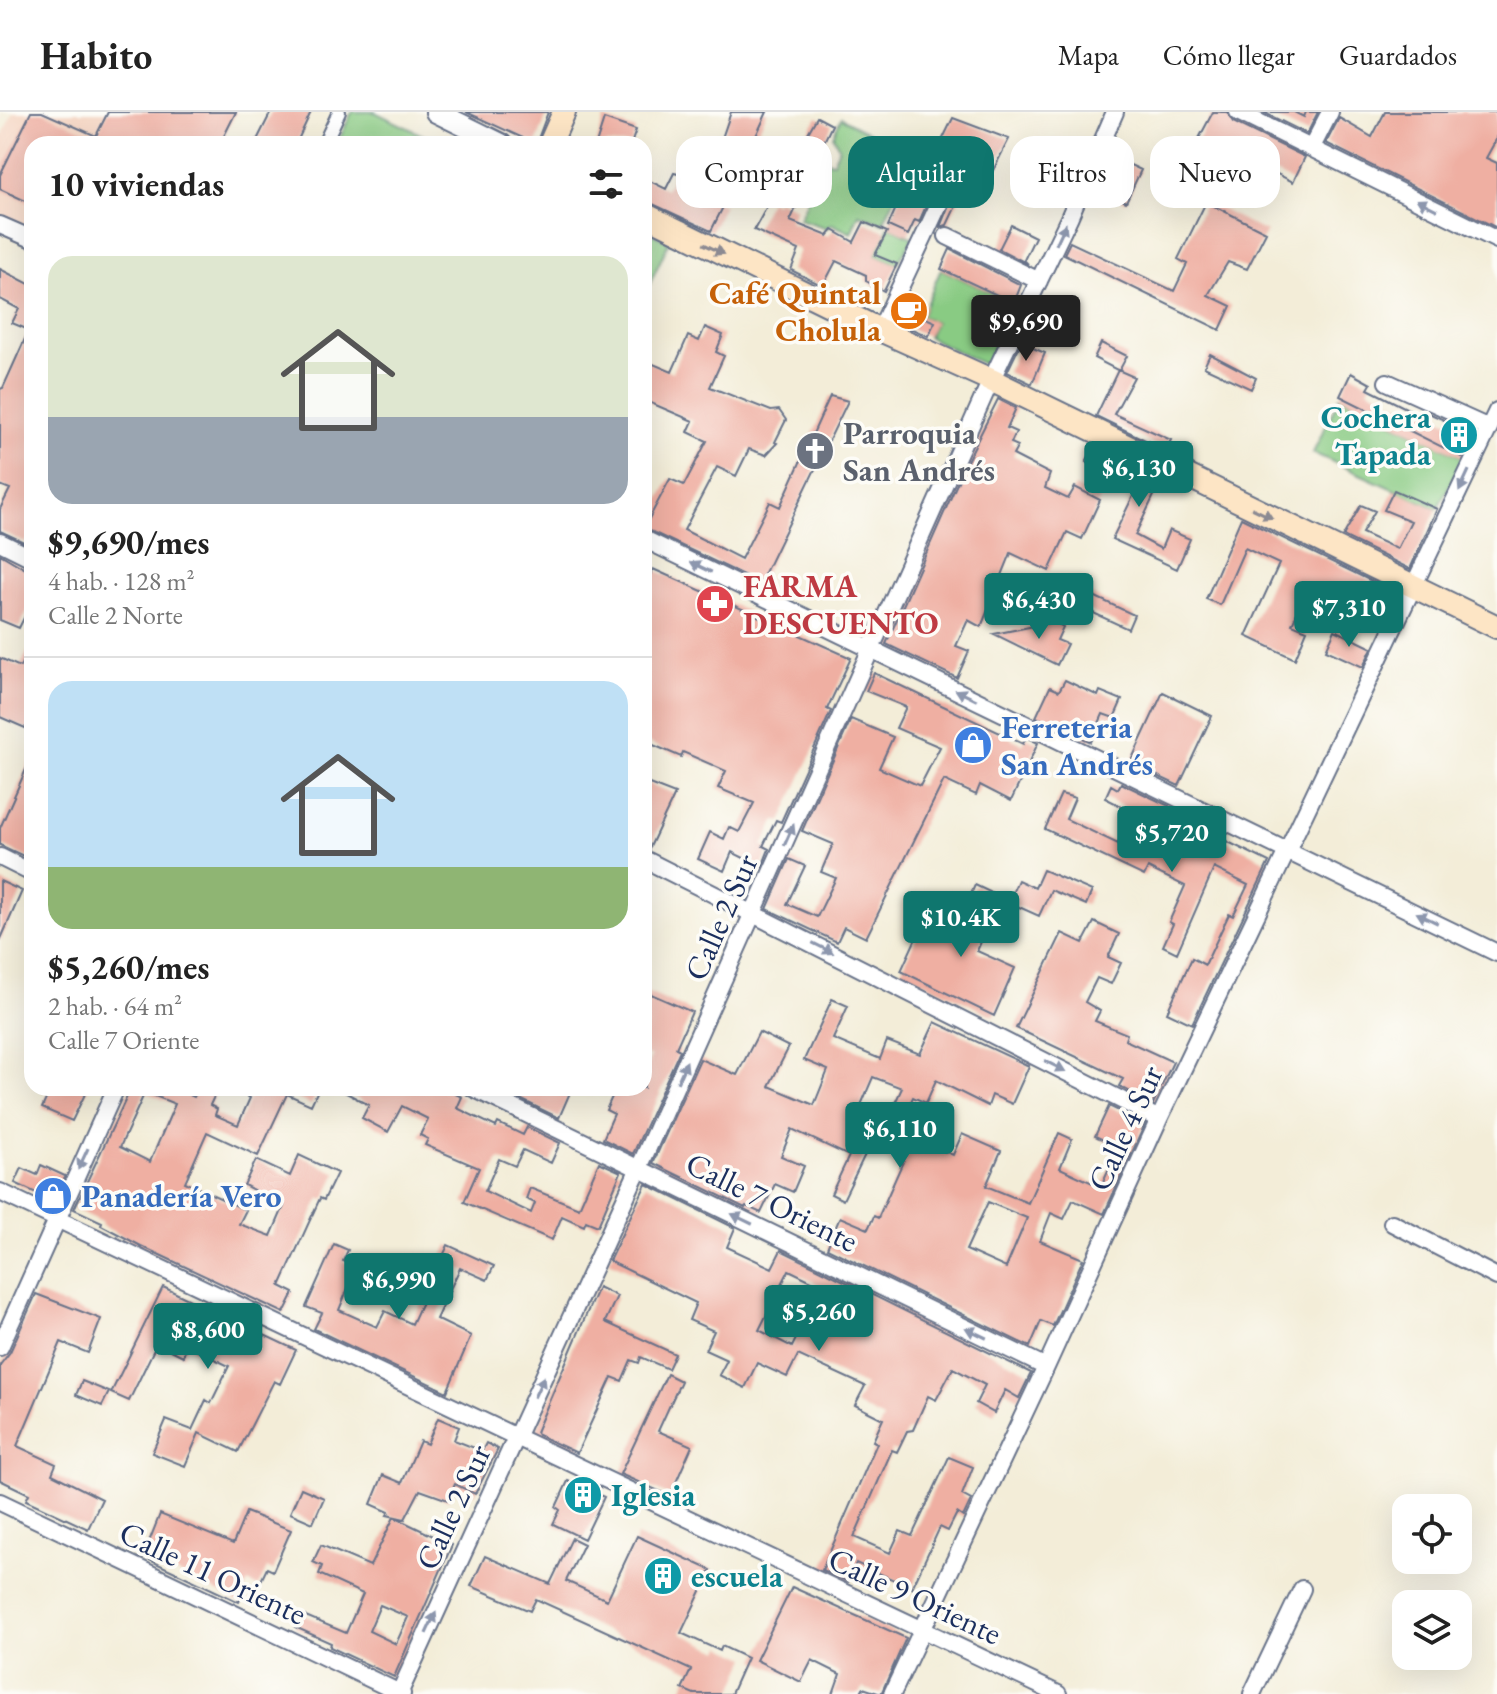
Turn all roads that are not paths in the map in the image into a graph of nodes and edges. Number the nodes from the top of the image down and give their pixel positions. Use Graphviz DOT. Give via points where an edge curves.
graph roads {
  1 [pos="339,112"];
  2 [pos="436,112"];
  3 [pos="564,112"];
  4 [pos="1115,112"];
  5 [pos="1238,112"];
  6 [pos="1330,112"];
  7 [pos="1270,118"];
  8 [pos="328,136"];
  9 [pos="485,136"];
  10 [pos="554,136"];
  11 [pos="1312,147"];
  12 [pos="937,208"];
  13 [pos="652,218"];
  14 [pos="0,225"];
  15 [pos="24,236"];
  16 [pos="947,236"];
  17 [pos="1497,240"];
  18 [pos="1039,281"];
  19 [pos="880,330"];
  20 [pos="991,380"];
  21 [pos="1387,382"];
  22 [pos="1497,411"];
  23 [pos="1489,428"];
  24 [pos="0,542"];
  25 [pos="652,543"];
  26 [pos="24,554"];
  27 [pos="1414,588"];
  28 [pos="1497,627"];
  29 [pos="872,650"];
  30 [pos="1289,850"];
  31 [pos="0,857"];
  32 [pos="652,863"];
  33 [pos="24,869"];
  34 [pos="753,913"];
  35 [pos="1497,953"];
  36 [pos="112,1096"];
  37 [pos="490,1096"];
  38 [pos="1159,1119"];
  39 [pos="639,1168"];
  40 [pos="0,1192"];
  41 [pos="55,1219"];
  42 [pos="1392,1223"];
  43 [pos="1497,1277"];
  44 [pos="0,1347"];
  45 [pos="1046,1367"];
  46 [pos="516,1437"];
  47 [pos="0,1502"];
  48 [pos="1302,1589"];
  49 [pos="922,1630"];
  50 [pos="400,1694"];
  51 [pos="892,1694"];
  52 [pos="1058,1694"];
  53 [pos="1252,1694"];
  1 -- 8 [label="street"];
  2 -- 9 [label="street"];
  3 -- 10 [label="main road"];
  18 -- 4 [label="street, Calle 2 Sur, one-way"];
  5 -- 7 [label="street"];
  6 -- 11 [label="street"];
  7 -- 11 [label="street"];
  17 -- 11 [label="street, one-way"];
  12 -- 19 [label="street"];
  13 -- 19 [label="main road, one-way"];
  14 -- 15 [label="street"];
  16 -- 18 [label="street"];
  18 -- 20 [label="street, Calle 2 Sur"];
  19 -- 20 [label="main road"];
  20 -- 27 [label="main road, one-way"];
  20 -- 29 [label="street, Calle 2 Sur"];
  21 -- 23 [label="street"];
  22 -- 23 [label="street, Calle 4 Sur"];
  23 -- 27 [label="street, Calle 4 Sur, one-way"];
  24 -- 26 [label="street"];
  29 -- 25 [label="street, one-way"];
  27 -- 28 [label="main road"];
  27 -- 30 [label="street, Calle 4 Sur"];
  30 -- 29 [label="street, one-way"];
  34 -- 29 [label="street, Calle 2 Sur, one-way"];
  35 -- 30 [label="street, one-way"];
  30 -- 38 [label="street, Calle 4 Sur"];
  31 -- 33 [label="street"];
  32 -- 34 [label="street"];
  34 -- 38 [label="street, one-way"];
  39 -- 34 [label="street, Calle 2 Sur, one-way"];
  36 -- 41 [label="street, one-way"];
  37 -- 39 [label="street, Calle 7 Oriente"];
  38 -- 45 [label="street, Calle 4 Sur"];
  45 -- 39 [label="street, Calle 7 Oriente, one-way"];
  46 -- 39 [label="street, Calle 2 Sur, one-way"];
  40 -- 41 [label="street, Calle 9 Oriente"];
  41 -- 44 [label="street"];
  41 -- 46 [label="street, Calle 9 Oriente"];
  42 -- 43 [label="street"];
  45 -- 49 [label="street, Calle 4 Sur"];
  46 -- 49 [label="street, Calle 9 Oriente"];
  50 -- 46 [label="street, Calle 2 Sur, one-way"];
  47 -- 50 [label="street, Calle 11 Oriente"];
  48 -- 53 [label="street"];
  49 -- 51 [label="street, Calle 4 Sur"];
  49 -- 52 [label="street, Calle 9 Oriente"];
}
